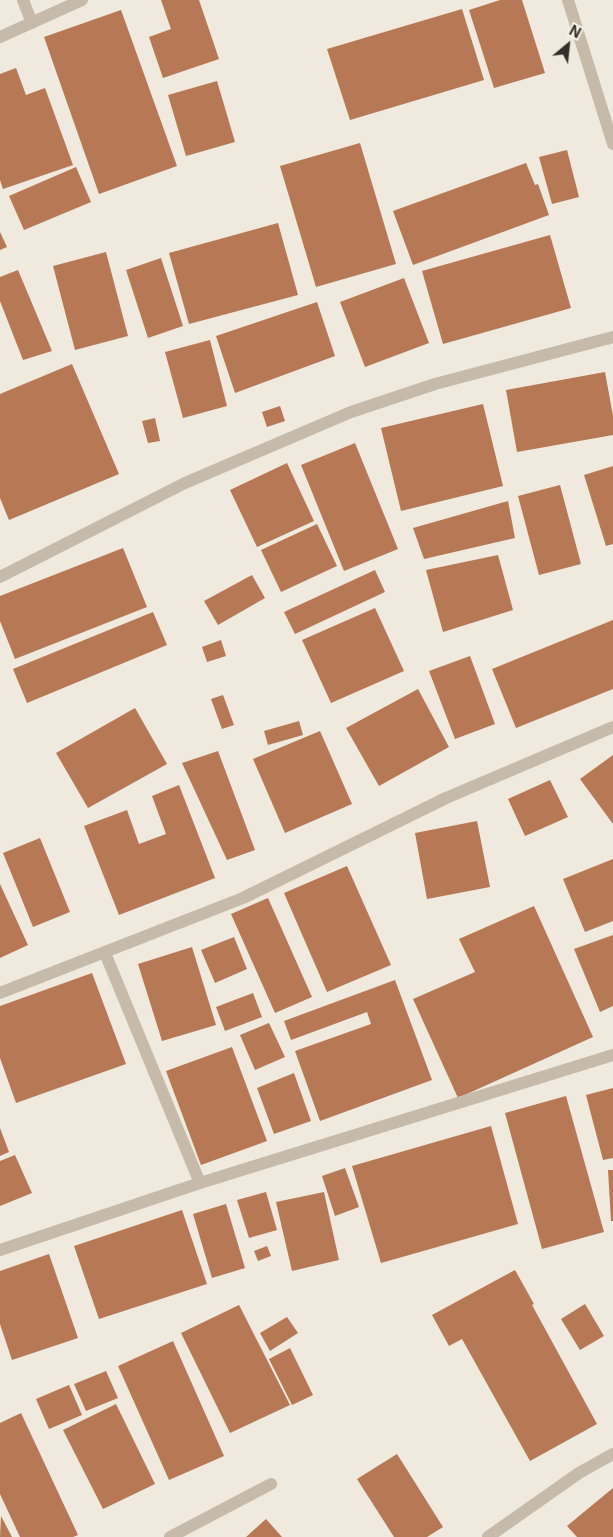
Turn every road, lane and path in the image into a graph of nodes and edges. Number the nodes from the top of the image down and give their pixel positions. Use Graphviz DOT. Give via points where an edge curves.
graph roads {
  1 [pos="23,0"];
  2 [pos="82,0"];
  3 [pos="568,0"];
  4 [pos="32,23"];
  5 [pos="0,36"];
  6 [pos="613,144"];
  7 [pos="613,336"];
  8 [pos="0,577"];
  9 [pos="613,727"];
  10 [pos="104,953"];
  11 [pos="0,993"];
  12 [pos="613,1055"];
  13 [pos="200,1183"];
  14 [pos="0,1250"];
  15 [pos="613,1454"];
  16 [pos="271,1484"];
  17 [pos="170,1537"];
  18 [pos="488,1537"];
  1 -- 4 [label="street"];
  2 -- 4 [label="street"];
  3 -- 6 [label="street"];
  4 -- 5 [label="street"];
  7 -- 8 [label="street" via="436,384 351,412 185,482"];
  9 -- 10 [label="street" via="446,798 243,898"];
  10 -- 11 [label="street"];
  10 -- 13 [label="street"];
  12 -- 13 [label="street"];
  13 -- 14 [label="street"];
  15 -- 18 [label="street" via="579,1473"];
  16 -- 17 [label="street"];
}
